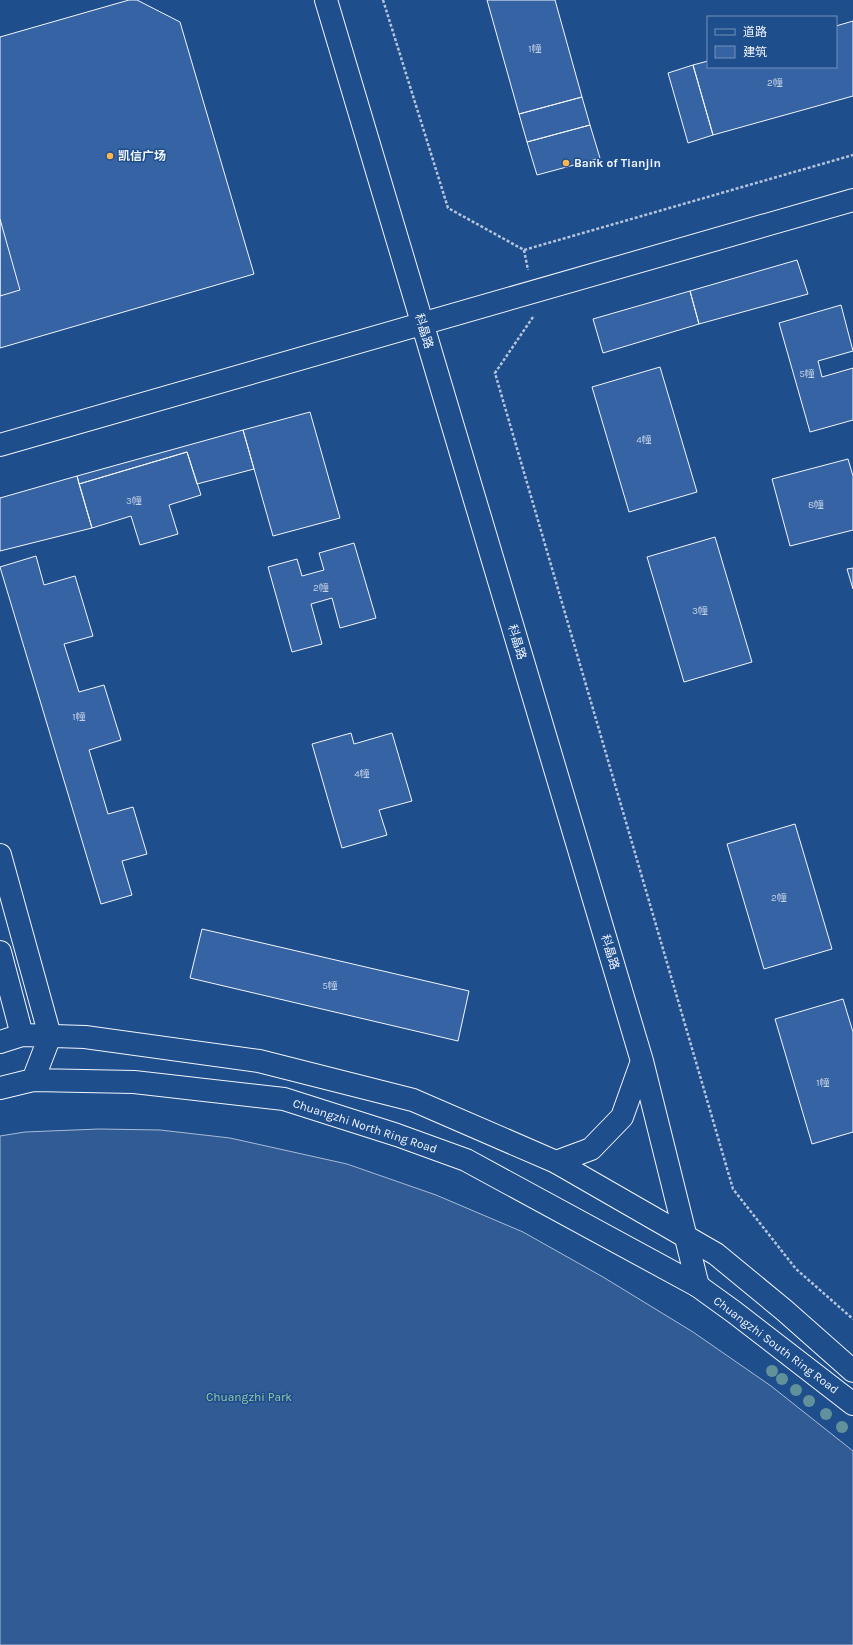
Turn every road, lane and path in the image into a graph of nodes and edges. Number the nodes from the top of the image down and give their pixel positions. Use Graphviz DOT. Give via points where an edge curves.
graph roads {
  1 [pos="326,0"];
  2 [pos="383,0"];
  3 [pos="853,156"];
  4 [pos="853,200"];
  5 [pos="536,314"];
  6 [pos="422,323"];
  7 [pos="0,445"];
  8 [pos="0,855"];
  9 [pos="0,952"];
  10 [pos="22,1035"];
  11 [pos="50,1036"];
  12 [pos="0,1042"];
  13 [pos="642,1061"];
  14 [pos="33,1080"];
  15 [pos="0,1088"];
  16 [pos="556,1162"];
  17 [pos="687,1238"];
  18 [pos="698,1286"];
  19 [pos="853,1319"];
  20 [pos="853,1371"];
  21 [pos="853,1404"];
  1 -- 6 [label="street, 科晶路"];
  2 -- 3 [label="path" via="448,208 524,250"];
  4 -- 6 [label="street"];
  5 -- 19 [label="path" via="495,373 733,1190 796,1269"];
  6 -- 7 [label="street"];
  6 -- 13 [label="street, 科晶路"];
  8 -- 11 [label="street"];
  9 -- 10 [label="street"];
  10 -- 11 [label="street"];
  10 -- 12 [label="street"];
  10 -- 14 [label="street"];
  11 -- 14 [label="street"];
  11 -- 16 [label="street" via="85,1037 267,1063 413,1100"];
  13 -- 16 [label="street" via="622,1117 591,1150"];
  13 -- 17 [label="street, 科晶路"];
  14 -- 15 [label="street, Chuangzhi North Ring Road"];
  14 -- 18 [label="street, Chuangzhi North Ring Road" via="134,1082 284,1099 466,1160"];
  16 -- 17 [label="street"];
  17 -- 18 [label="street, 科晶路"];
  17 -- 20 [label="street" via="716,1254"];
  18 -- 21 [label="street, Chuangzhi South Ring Road"];
}
